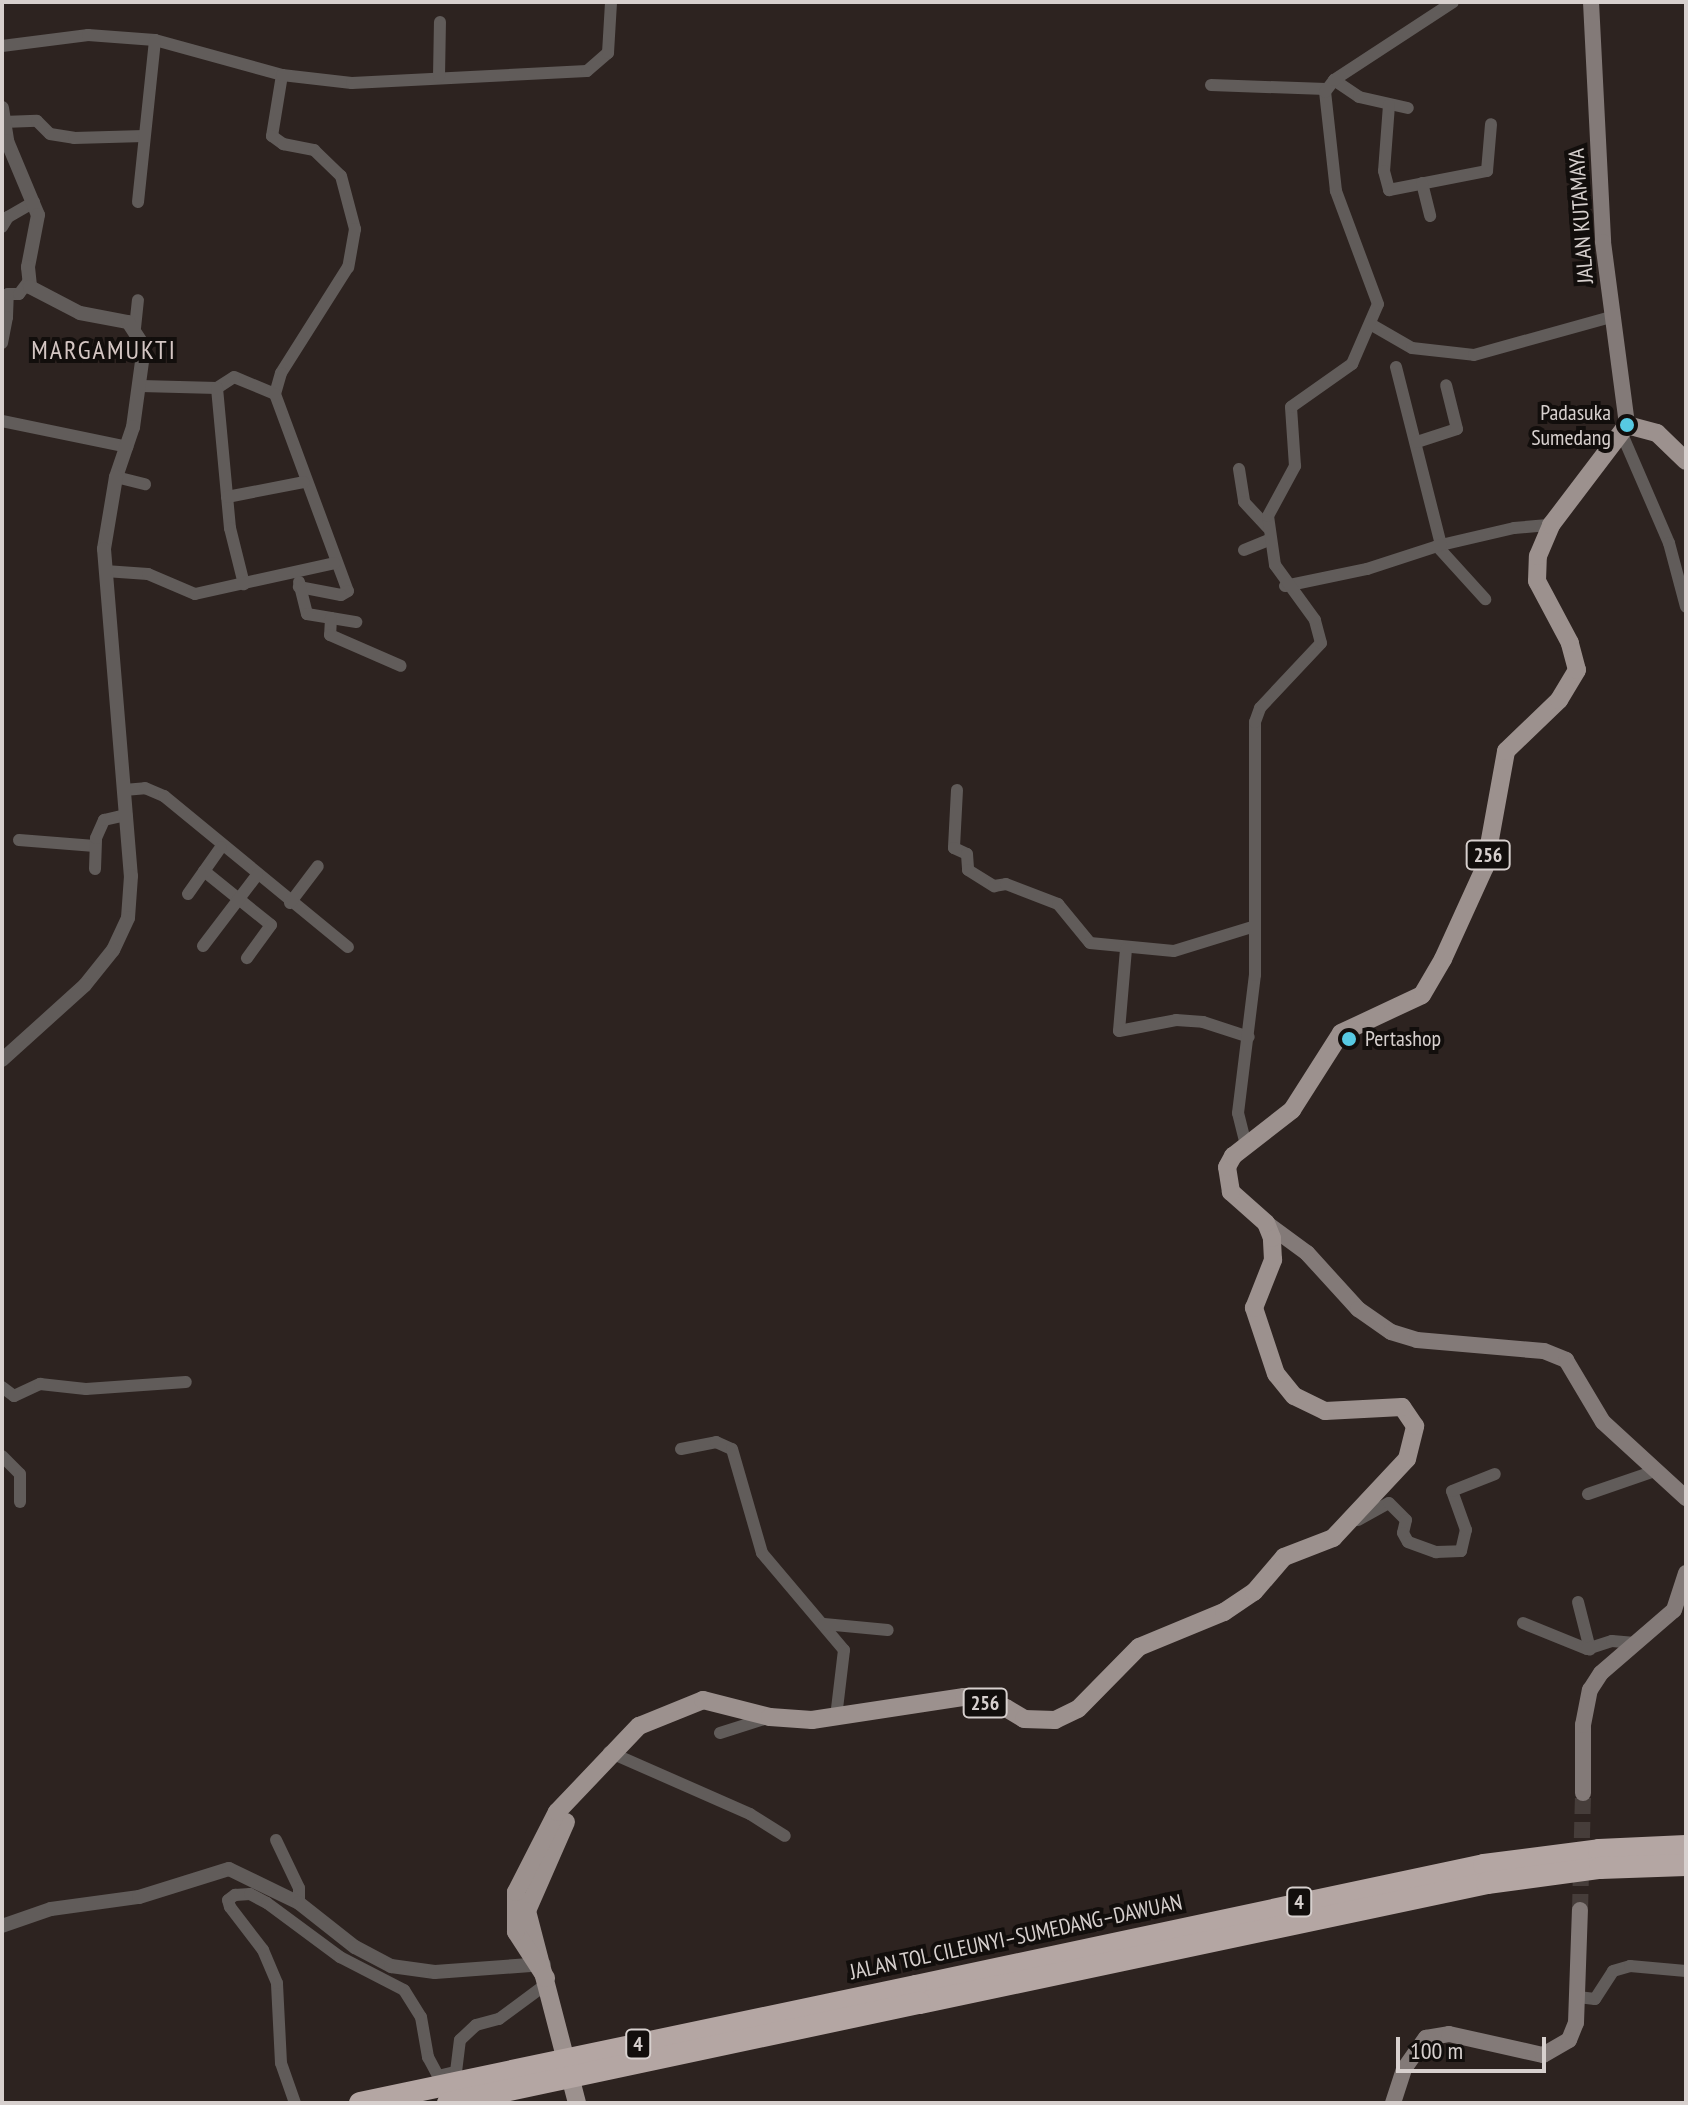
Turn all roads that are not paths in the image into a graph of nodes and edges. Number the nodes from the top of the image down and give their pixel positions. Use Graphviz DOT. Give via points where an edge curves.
graph roads {
  1 [pos="611,2"];
  2 [pos="1453,2"];
  3 [pos="1591,2"];
  4 [pos="440,22"];
  5 [pos="155,40"];
  6 [pos="2,46"];
  7 [pos="282,75"];
  8 [pos="439,77"];
  9 [pos="1211,85"];
  10 [pos="1330,85"];
  11 [pos="1389,105"];
  12 [pos="2,108"];
  13 [pos="1408,108"];
  14 [pos="3,122"];
  15 [pos="1491,124"];
  16 [pos="144,136"];
  17 [pos="1422,183"];
  18 [pos="34,202"];
  19 [pos="138,202"];
  20 [pos="1430,216"];
  21 [pos="2,227"];
  22 [pos="28,282"];
  23 [pos="138,300"];
  24 [pos="4,317"];
  25 [pos="1611,317"];
  26 [pos="1372,325"];
  27 [pos="135,328"];
  28 [pos="2,343"];
  29 [pos="1396,367"];
  30 [pos="1446,385"];
  31 [pos="141,386"];
  32 [pos="217,388"];
  33 [pos="275,394"];
  34 [pos="2,421"];
  35 [pos="1624,429"];
  36 [pos="1417,442"];
  37 [pos="127,447"];
  38 [pos="1686,461"];
  39 [pos="1239,469"];
  40 [pos="116,477"];
  41 [pos="304,482"];
  42 [pos="145,484"];
  43 [pos="227,497"];
  44 [pos="1551,525"];
  45 [pos="1268,534"];
  46 [pos="1439,546"];
  47 [pos="1244,550"];
  48 [pos="335,563"];
  49 [pos="105,571"];
  50 [pos="298,581"];
  51 [pos="244,584"];
  52 [pos="1285,586"];
  53 [pos="1485,599"];
  54 [pos="1686,607"];
  55 [pos="331,618"];
  56 [pos="356,622"];
  57 [pos="401,666"];
  58 [pos="124,790"];
  59 [pos="957,790"];
  60 [pos="126,815"];
  61 [pos="19,840"];
  62 [pos="95,846"];
  63 [pos="221,847"];
  64 [pos="318,866"];
  65 [pos="95,869"];
  66 [pos="204,871"];
  67 [pos="257,875"];
  68 [pos="188,894"];
  69 [pos="238,896"];
  70 [pos="290,903"];
  71 [pos="1252,927"];
  72 [pos="203,946"];
  73 [pos="348,947"];
  74 [pos="1121,949"];
  75 [pos="247,958"];
  76 [pos="1249,1037"];
  77 [pos="2,1060"];
  78 [pos="1246,1145"];
  79 [pos="1266,1223"];
  80 [pos="1274,1253"];
  81 [pos="1307,1253"];
  82 [pos="186,1382"];
  83 [pos="2,1387"];
  84 [pos="681,1449"];
  85 [pos="2,1456"];
  86 [pos="1652,1472"];
  87 [pos="1495,1474"];
  88 [pos="1588,1494"];
  89 [pos="1686,1498"];
  90 [pos="20,1502"];
  91 [pos="1344,1526"];
  92 [pos="1686,1573"];
  93 [pos="1578,1602"];
  94 [pos="1680,1608"];
  95 [pos="1523,1623"];
  96 [pos="824,1624"];
  97 [pos="888,1630"];
  98 [pos="1635,1643"];
  99 [pos="1590,1649"];
  100 [pos="770,1717"];
  101 [pos="836,1717"];
  102 [pos="720,1733"];
  103 [pos="609,1752"];
  104 [pos="1583,1793"];
  105 [pos="785,1836"];
  106 [pos="276,1840"];
  107 [pos="1686,1846"];
  108 [pos="1686,1865"];
  109 [pos="526,1888"];
  110 [pos="299,1903"];
  111 [pos="1580,1910"];
  112 [pos="2,1926"];
  113 [pos="1686,1971"];
  114 [pos="542,1973"];
  115 [pos="918,1994"];
  116 [pos="1578,1997"];
  117 [pos="295,2103"];
  118 [pos="360,2103"];
  119 [pos="448,2103"];
  120 [pos="577,2103"];
  121 [pos="1393,2103"];
  1 -- 8 [label="street" via="610,47 603,61 587,71"];
  2 -- 10 [label="street"];
  3 -- 25 [label="main road, JALAN KUTAMAYA"];
  4 -- 8 [label="street"];
  5 -- 6 [label="street" via="88,35"];
  5 -- 7 [label="street"];
  5 -- 16 [label="street"];
  7 -- 8 [label="street" via="352,83"];
  7 -- 33 [label="street" via="271,134 279,143 314,150 338,171 355,229 342,282 306,330"];
  9 -- 10 [label="street"];
  10 -- 11 [label="street"];
  10 -- 26 [label="street" via="1336,191 1378,297"];
  11 -- 13 [label="street"];
  11 -- 17 [label="street" via="1386,186 1389,190"];
  12 -- 14 [label="street"];
  14 -- 16 [label="street" via="37,121 50,134 74,138"];
  14 -- 18 [label="street"];
  15 -- 17 [label="street" via="1487,171"];
  16 -- 19 [label="street"];
  17 -- 20 [label="street"];
  18 -- 21 [label="street" via="8,217"];
  18 -- 22 [label="street" via="38,223"];
  22 -- 24 [label="street" via="19,294 8,294"];
  22 -- 27 [label="street" via="48,300"];
  23 -- 27 [label="street"];
  24 -- 28 [label="street"];
  25 -- 26 [label="street" via="1474,355 1412,348"];
  25 -- 35 [label="main road, JALAN KUTAMAYA"];
  26 -- 45 [label="street" via="1348,369 1291,407 1295,466 1270,508"];
  27 -- 31 [label="street" via="144,347"];
  29 -- 36 [label="street"];
  30 -- 36 [label="street" via="1457,429"];
  31 -- 32 [label="street"];
  31 -- 37 [label="street"];
  32 -- 33 [label="street" via="234,377"];
  32 -- 43 [label="street"];
  33 -- 41 [label="street"];
  34 -- 37 [label="street"];
  35 -- 38 [label="main road" via="1657,433"];
  35 -- 44 [label="main road, 256"];
  35 -- 54 [label="street" via="1671,549"];
  36 -- 46 [label="street"];
  37 -- 40 [label="street"];
  39 -- 45 [label="street" via="1244,502"];
  40 -- 42 [label="street"];
  40 -- 49 [label="street"];
  41 -- 43 [label="street"];
  41 -- 48 [label="street"];
  43 -- 51 [label="street"];
  44 -- 46 [label="street"];
  44 -- 78 [label="main road, 256" via="1538,556 1537,581 1570,643 1577,670 1559,700 1506,751 1485,867 1443,959 1422,995 1341,1033 1292,1110"];
  45 -- 47 [label="street"];
  45 -- 52 [label="street"];
  46 -- 52 [label="street" via="1367,569"];
  46 -- 53 [label="street"];
  48 -- 50 [label="street"];
  48 -- 50 [label="street" via="346,595"];
  49 -- 51 [label="street" via="148,574 189,594"];
  49 -- 58 [label="street"];
  50 -- 51 [label="street"];
  50 -- 55 [label="street" via="306,613"];
  52 -- 71 [label="street" via="1315,620 1321,643 1260,708 1255,722"];
  55 -- 56 [label="street"];
  55 -- 57 [label="street" via="330,635"];
  58 -- 60 [label="street"];
  58 -- 63 [label="street" via="145,788 164,796"];
  59 -- 74 [label="street" via="954,848 967,854 968,870 994,886 1006,884 1054,902 1086,941"];
  60 -- 62 [label="street" via="106,818"];
  60 -- 77 [label="street" via="129,910 120,938 85,985"];
  61 -- 62 [label="street"];
  62 -- 65 [label="street"];
  63 -- 66 [label="street"];
  63 -- 67 [label="street"];
  64 -- 70 [label="street"];
  66 -- 68 [label="street"];
  66 -- 69 [label="street"];
  67 -- 69 [label="street"];
  67 -- 70 [label="street"];
  69 -- 72 [label="street"];
  69 -- 75 [label="street" via="271,925"];
  70 -- 73 [label="street"];
  71 -- 74 [label="street" via="1188,950"];
  71 -- 76 [label="street" via="1255,975"];
  74 -- 76 [label="street" via="1119,1031 1176,1020 1203,1022"];
  76 -- 78 [label="street" via="1238,1113"];
  78 -- 79 [label="main road, 256" via="1229,1161 1227,1183 1238,1201"];
  79 -- 80 [label="main road"];
  79 -- 81 [label="main road"];
  80 -- 81 [label="main road"];
  80 -- 91 [label="main road, 256" via="1254,1308 1270,1364 1285,1386 1325,1411 1402,1407 1415,1426 1407,1459"];
  81 -- 86 [label="main road" via="1358,1309 1391,1332 1417,1340 1558,1355 1573,1367 1593,1410"];
  82 -- 83 [label="street" via="86,1389 40,1384 14,1396"];
  84 -- 96 [label="street" via="716,1442 729,1446 762,1553 800,1603"];
  85 -- 90 [label="street" via="20,1474"];
  86 -- 88 [label="street"];
  86 -- 89 [label="main road"];
  87 -- 91 [label="street" via="1452,1491 1466,1530 1461,1551 1436,1552 1408,1542 1405,1518 1388,1503"];
  91 -- 101 [label="main road, 256" via="1324,1544 1284,1557 1243,1601 1139,1647 1065,1716 1024,1719 1006,1708 964,1697"];
  92 -- 94 [label="main road"];
  93 -- 99 [label="street"];
  94 -- 98 [label="main road"];
  95 -- 99 [label="street"];
  96 -- 97 [label="street"];
  96 -- 101 [label="street" via="846,1659"];
  98 -- 99 [label="street" via="1612,1641"];
  98 -- 104 [label="main road" via="1590,1690 1583,1725"];
  100 -- 101 [label="main road, 256"];
  100 -- 102 [label="street"];
  100 -- 103 [label="main road, 256" via="703,1700 646,1722"];
  103 -- 105 [label="street" via="750,1814"];
  103 -- 109 [label="main road, 256" via="557,1812"];
  106 -- 110 [label="street" via="299,1888"];
  107 -- 115 [label="highway, JALAN TOL CILEUNYI–SUMEDANG–DAWUAN / 4" via="1599,1850 1469,1868"];
  108 -- 115 [label="highway, JALAN TOL CILEUNYI–SUMEDANG–DAWUAN / 4" via="1600,1868 1487,1883"];
  109 -- 114 [label="main road, 256"];
  109 -- 114 [label="main road, 256" via="512,1902 516,1932"];
  110 -- 112 [label="street" via="252,1876 221,1869 139,1897 51,1909"];
  110 -- 114 [label="street" via="355,1947 391,1966"];
  111 -- 116 [label="main road"];
  113 -- 116 [label="street" via="1630,1966 1613,1971 1595,1999"];
  114 -- 117 [label="street" via="499,2019 476,2025 460,2040 456,2072 438,2076 428,2057 421,2017 404,1990 340,1957 267,1903 250,1894 235,1895 228,1900 230,1907 263,1950 277,1983 281,2063"];
  114 -- 120 [label="main road, 256"];
  115 -- 118 [label="highway, JALAN TOL CILEUNYI–SUMEDANG–DAWUAN / 4, bridge"];
  115 -- 119 [label="highway, JALAN TOL CILEUNYI–SUMEDANG–DAWUAN / 4, bridge"];
  116 -- 121 [label="main road" via="1574,2032 1562,2046 1543,2055 1458,2035 1426,2038 1404,2069"];
}
